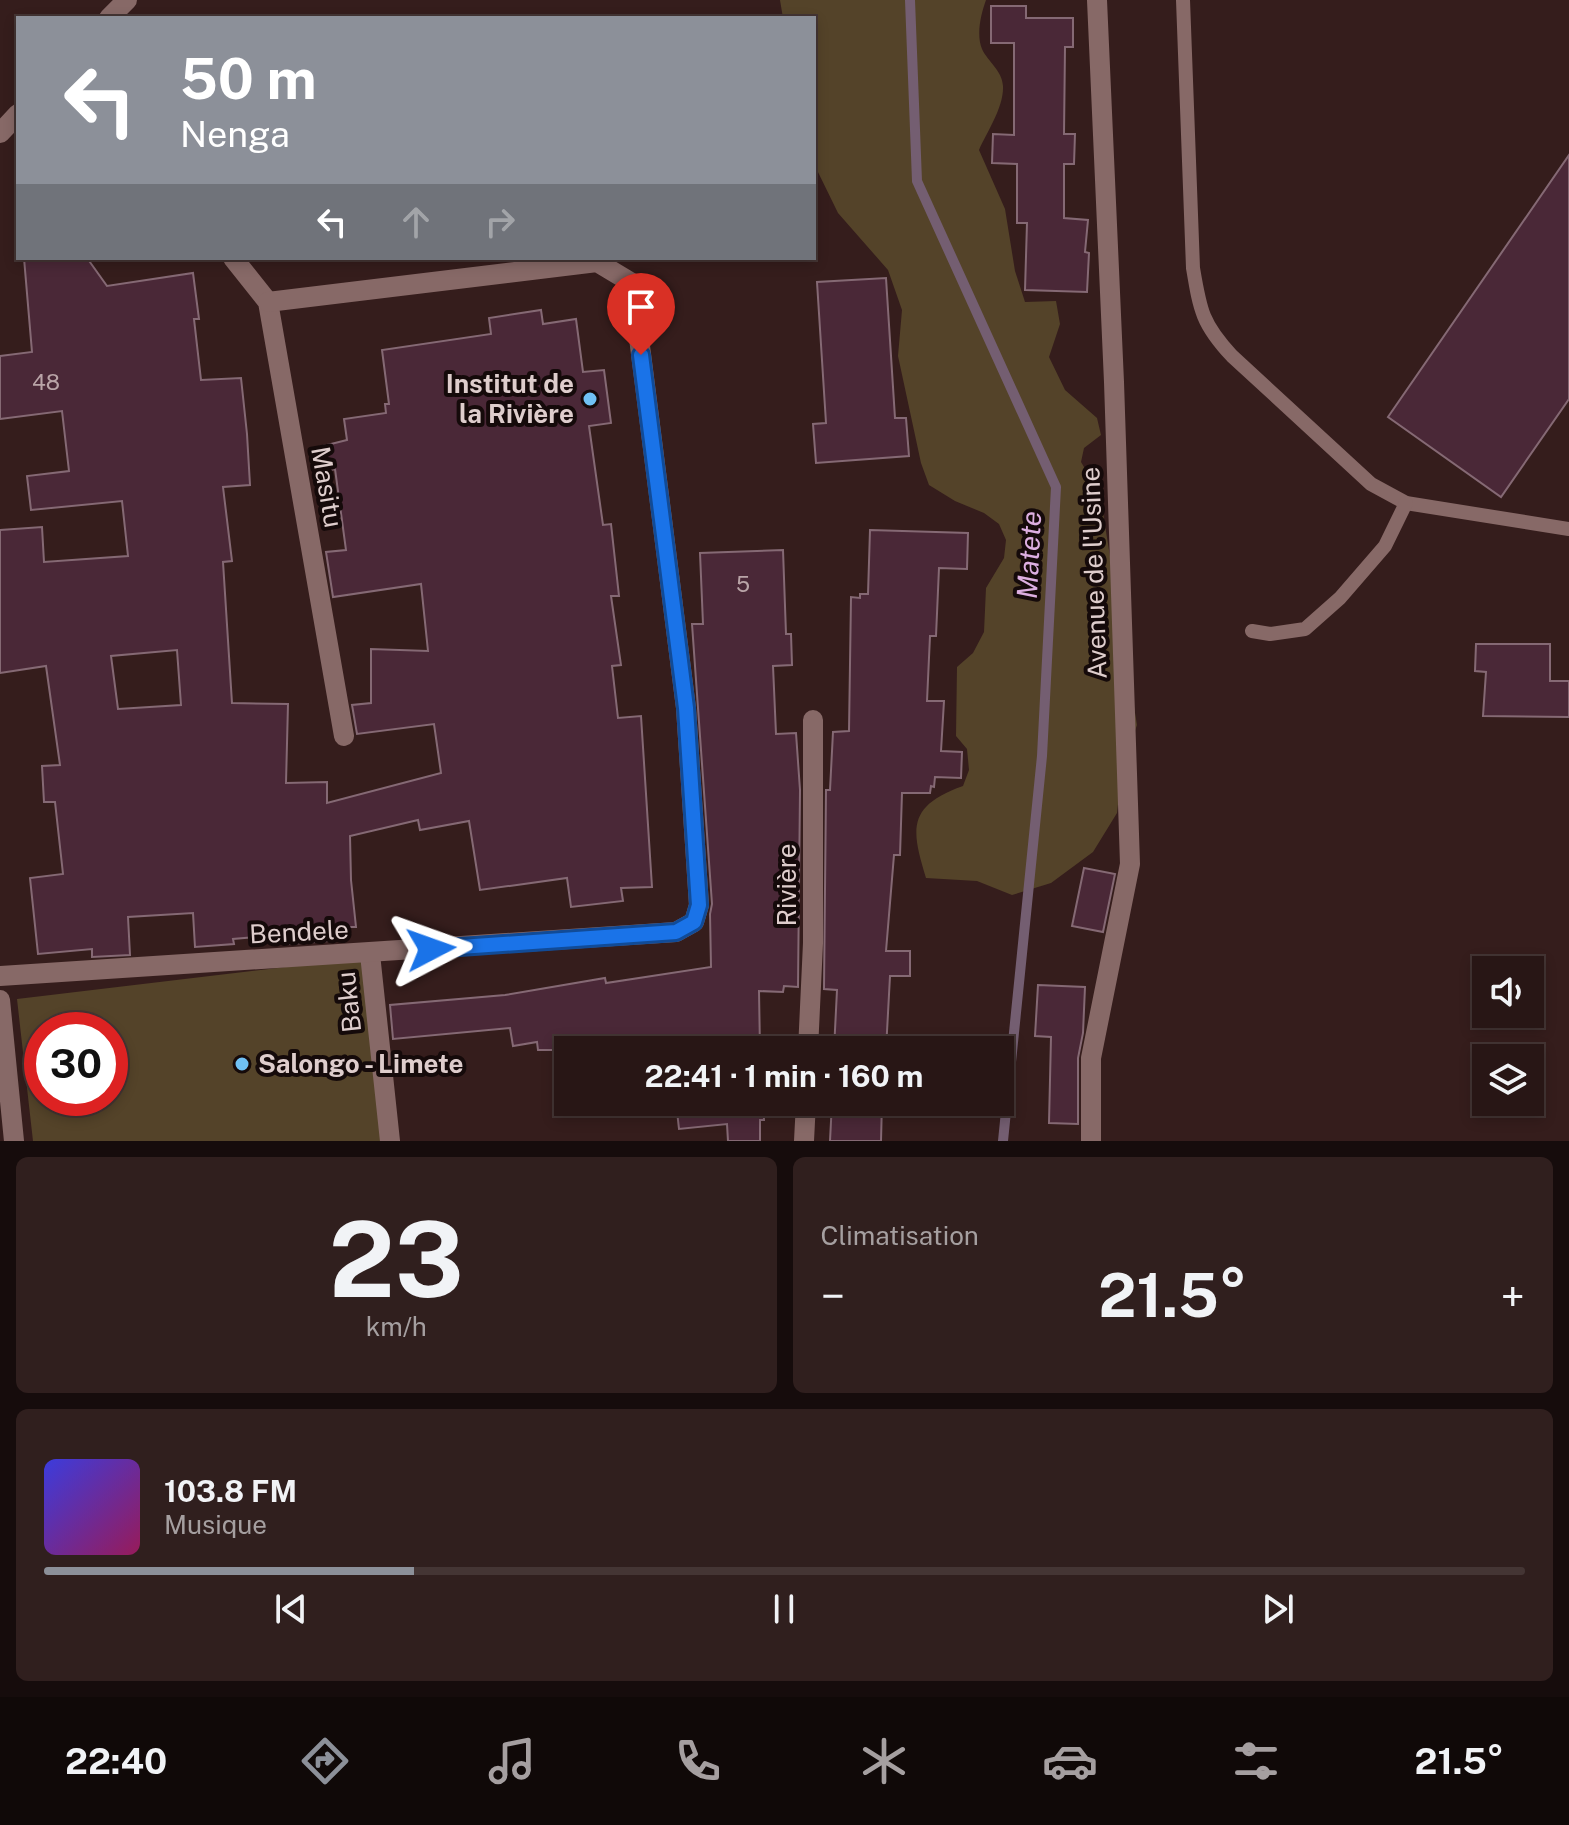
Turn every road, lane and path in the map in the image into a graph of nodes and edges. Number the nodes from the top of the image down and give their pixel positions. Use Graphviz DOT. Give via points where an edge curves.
graph roads {
  1 [pos="1097,0"];
  2 [pos="1183,0"];
  3 [pos="16,116"];
  4 [pos="0,133"];
  5 [pos="235,260"];
  6 [pos="268,302"];
  7 [pos="1406,503"];
  8 [pos="1569,529"];
  9 [pos="1252,631"];
  10 [pos="813,720"];
  11 [pos="344,736"];
  12 [pos="370,954"];
  13 [pos="0,976"];
  14 [pos="0,1000"];
  15 [pos="809,1036"];
  16 [pos="805,1116"];
  17 [pos="14,1141"];
  18 [pos="390,1141"];
  19 [pos="804,1141"];
  20 [pos="1091,1141"];
  1 -- 20 [label="street, Avenue de l'Usine" via="1130,864 1091,1058"];
  2 -- 7 [label="lane" via="1199,309 1232,356 1371,484"];
  3 -- 4 [label="street"];
  5 -- 6 [label="street, Masitu"];
  6 -- 11 [label="street, Masitu"];
  6 -- 12 [label="street, Bendele" via="597,262 632,283 686,708 699,905 694,922 676,932"];
  7 -- 8 [label="lane"];
  7 -- 9 [label="lane" via="1385,546 1305,629"];
  10 -- 15 [label="street, Rivière"];
  12 -- 13 [label="street, Bendele"];
  12 -- 18 [label="street, Baku"];
  14 -- 17 [label="street"];
  16 -- 19 [label="street"];
}
